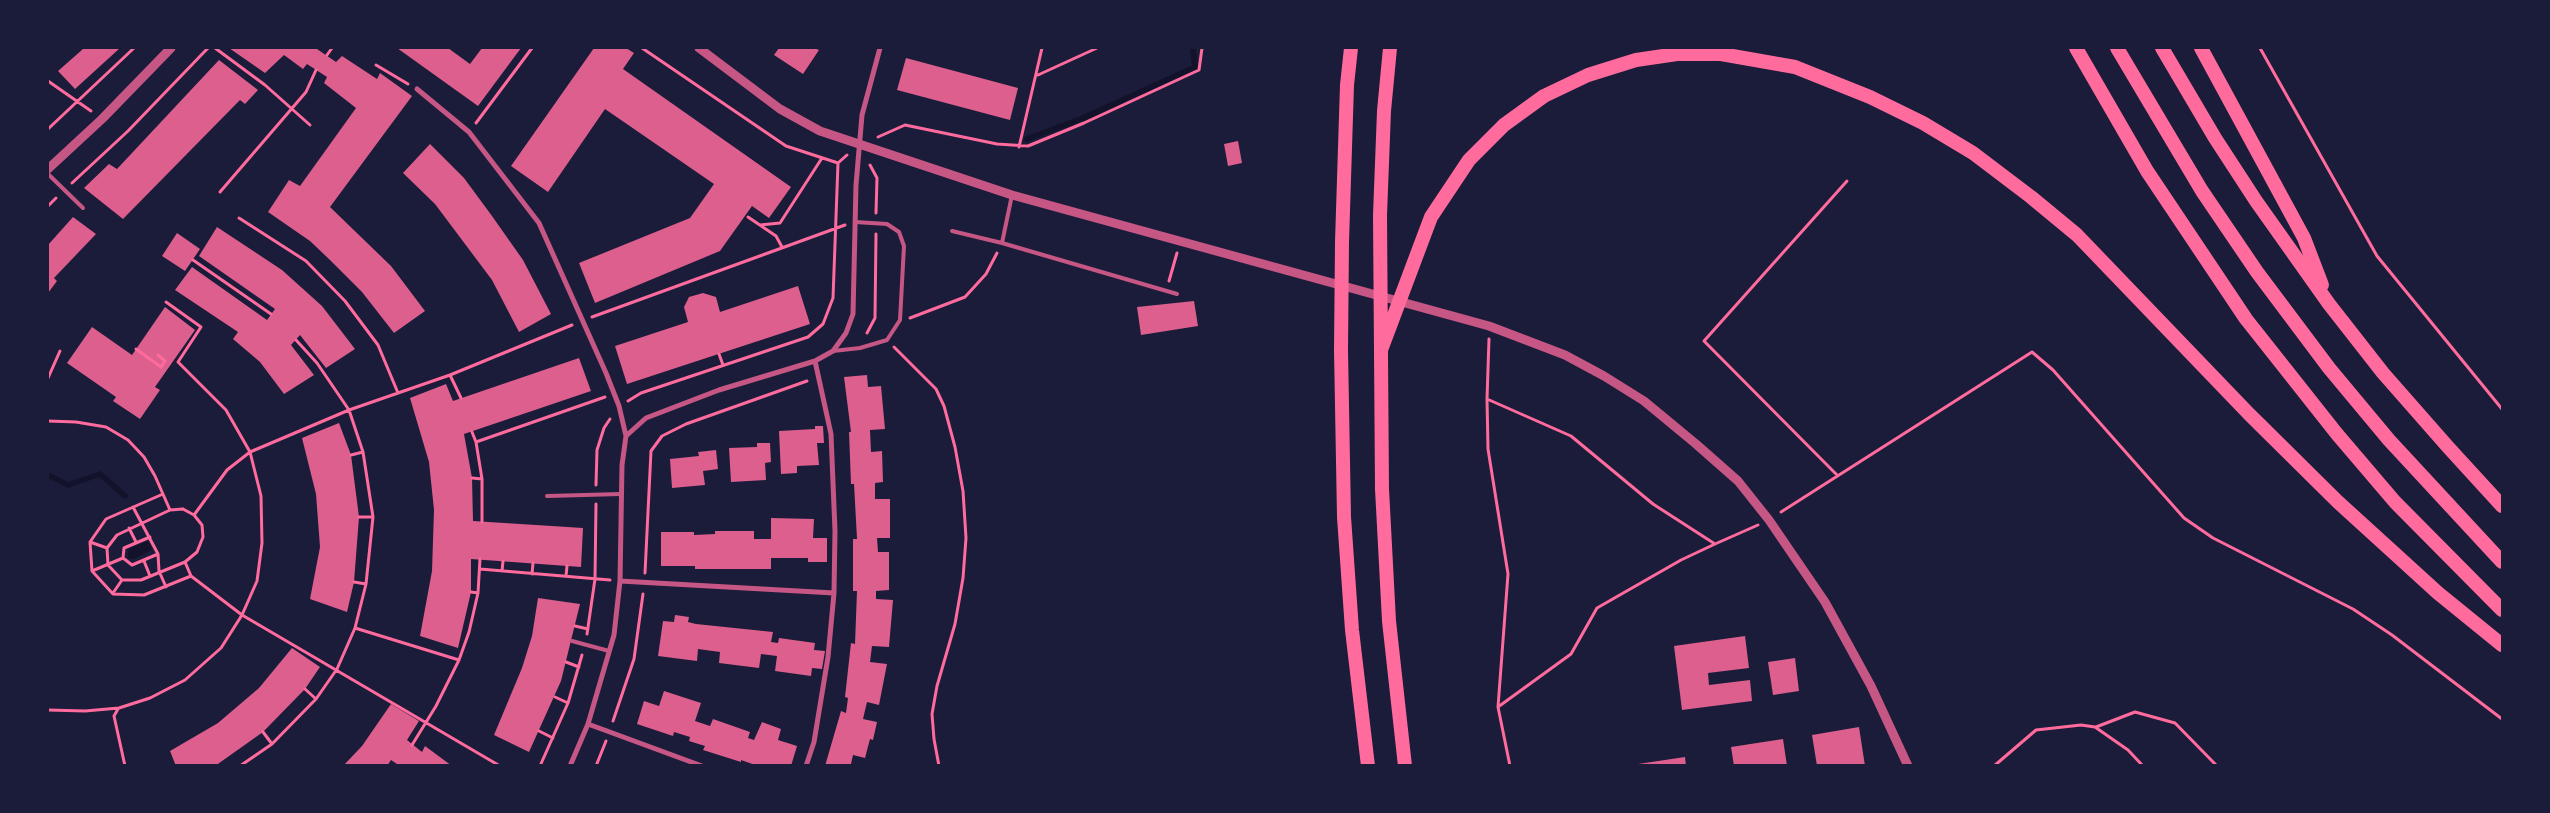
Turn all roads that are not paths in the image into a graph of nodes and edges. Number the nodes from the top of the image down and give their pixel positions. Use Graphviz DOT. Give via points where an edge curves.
graph roads {
  1 [pos="171,48"];
  2 [pos="699,48"];
  3 [pos="880,48"];
  4 [pos="1351,48"];
  5 [pos="1390,48"];
  6 [pos="2076,48"];
  7 [pos="2117,48"];
  8 [pos="2162,48"];
  9 [pos="2201,48"];
  10 [pos="417,89"];
  11 [pos="860,145"];
  12 [pos="48,169"];
  13 [pos="48,174"];
  14 [pos="1012,195"];
  15 [pos="83,208"];
  16 [pos="855,222"];
  17 [pos="952,231"];
  18 [pos="1002,243"];
  19 [pos="1177,294"];
  20 [pos="2329,304"];
  21 [pos="1381,350"];
  22 [pos="833,351"];
  23 [pos="815,361"];
  24 [pos="626,436"];
  25 [pos="622,494"];
  26 [pos="547,496"];
  27 [pos="2502,506"];
  28 [pos="2502,562"];
  29 [pos="620,581"];
  30 [pos="834,593"];
  31 [pos="2502,610"];
  32 [pos="572,641"];
  33 [pos="2502,645"];
  34 [pos="610,650"];
  35 [pos="588,724"];
  36 [pos="570,766"];
  37 [pos="702,766"];
  38 [pos="806,766"];
  39 [pos="1368,766"];
  40 [pos="1405,766"];
  41 [pos="1908,766"];
  1 -- 12 [label="street"];
  2 -- 11 [label="street" via="780,109 820,131"];
  3 -- 11 [label="street" via="862,115"];
  4 -- 39 [label="highway" via="1342,259 1344,517 1352,630"];
  5 -- 21 [label="highway" via="1384,121"];
  6 -- 31 [label="highway" via="2147,171 2246,319 2395,502"];
  7 -- 28 [label="highway" via="2202,190 2257,272 2389,440"];
  8 -- 20 [label="highway" via="2251,194"];
  9 -- 20 [label="highway" via="2304,238"];
  10 -- 24 [label="street" via="469,132 539,223 583,320 618,406"];
  11 -- 14 [label="street"];
  11 -- 16 [label="street"];
  13 -- 15 [label="lane"];
  14 -- 18 [label="lane"];
  14 -- 41 [label="street" via="1489,326 1565,355 1644,401 1738,481 1770,520 1825,602 1871,686"];
  16 -- 22 [label="street" via="853,314"];
  16 -- 22 [label="lane" via="887,224 899,232 904,246 900,320 887,340"];
  17 -- 18 [label="lane"];
  18 -- 19 [label="lane"];
  20 -- 27 [label="highway" via="2396,388"];
  21 -- 33 [label="highway" via="1431,216 1469,160 1504,125 1544,96 1588,75 1636,60 1677,54 1721,54 1795,67 1870,97 1923,123 1973,153 2031,197 2077,235 2338,502 2438,593"];
  21 -- 40 [label="highway" via="1382,489 1389,612"];
  22 -- 23 [label="street"];
  23 -- 24 [label="street" via="720,390 646,418"];
  23 -- 30 [label="street" via="830,434 835,531"];
  24 -- 25 [label="street"];
  25 -- 26 [label="lane"];
  25 -- 29 [label="street"];
  29 -- 30 [label="street"];
  29 -- 34 [label="street"];
  30 -- 38 [label="street" via="828,657 814,742"];
  32 -- 34 [label="lane"];
  34 -- 35 [label="street"];
  35 -- 36 [label="street"];
  35 -- 37 [label="street"];
}
